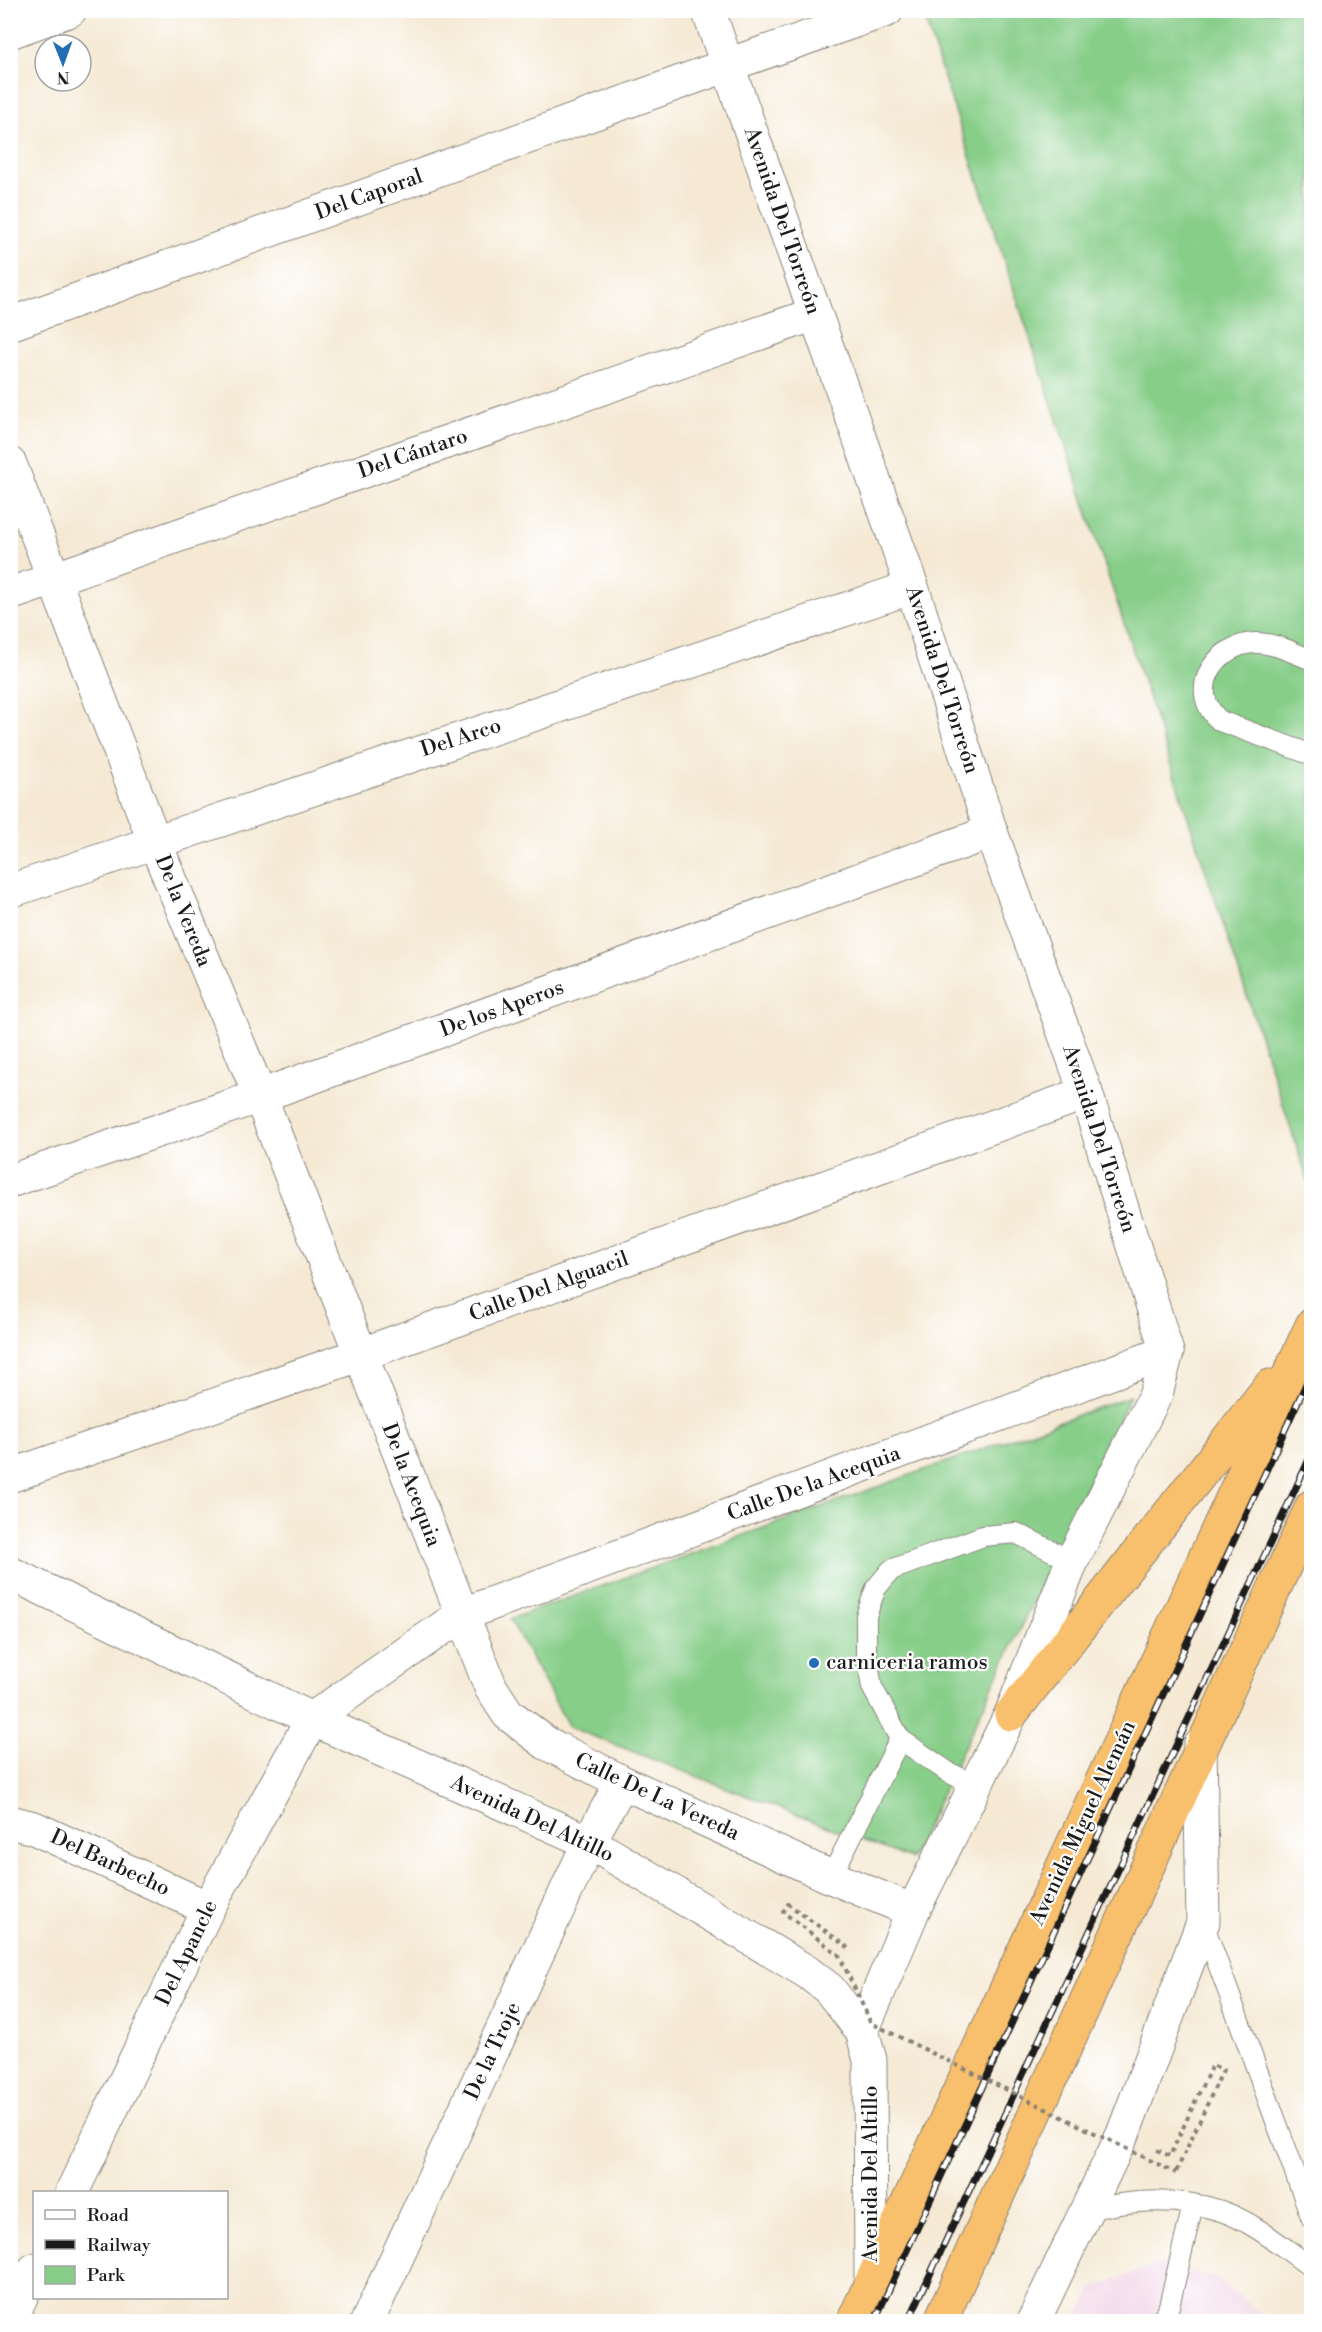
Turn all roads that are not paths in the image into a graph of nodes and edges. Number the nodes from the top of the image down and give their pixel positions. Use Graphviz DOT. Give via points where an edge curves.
graph roads {
  1 [pos="70,10"];
  2 [pos="708,10"];
  3 [pos="886,10"];
  4 [pos="10,32"];
  5 [pos="728,65"];
  6 [pos="815,314"];
  7 [pos="10,324"];
  8 [pos="10,464"];
  9 [pos="53,579"];
  10 [pos="912,587"];
  11 [pos="10,594"];
  12 [pos="1311,660"];
  13 [pos="1311,755"];
  14 [pos="991,832"];
  15 [pos="154,840"];
  16 [pos="10,891"];
  17 [pos="1086,1093"];
  18 [pos="260,1096"];
  19 [pos="10,1181"];
  20 [pos="1307,1334"];
  21 [pos="1167,1352"];
  22 [pos="362,1354"];
  23 [pos="10,1476"];
  24 [pos="1311,1506"];
  25 [pos="1072,1561"];
  26 [pos="10,1573"];
  27 [pos="461,1615"];
  28 [pos="1011,1714"];
  29 [pos="312,1719"];
  30 [pos="900,1739"];
  31 [pos="1200,1746"];
  32 [pos="622,1782"];
  33 [pos="974,1785"];
  34 [pos="10,1822"];
  35 [pos="590,1842"];
  36 [pos="831,1878"];
  37 [pos="208,1908"];
  38 [pos="914,1911"];
  39 [pos="1203,1922"];
  40 [pos="862,2031"];
  41 [pos="73,2191"];
  42 [pos="1193,2205"];
  43 [pos="1084,2211"];
  44 [pos="1311,2219"];
  45 [pos="1311,2268"];
  46 [pos="33,2272"];
  47 [pos="872,2283"];
  48 [pos="10,2320"];
  49 [pos="367,2322"];
  50 [pos="853,2322"];
  51 [pos="940,2322"];
  52 [pos="1033,2322"];
  53 [pos="1161,2322"];
  1 -- 4 [label="street"];
  2 -- 5 [label="street, Avenida Del Torreón"];
  3 -- 5 [label="street, Del Caporal"];
  5 -- 6 [label="street, Avenida Del Torreón"];
  5 -- 7 [label="street, Del Caporal"];
  6 -- 9 [label="street, Del Cántaro"];
  6 -- 10 [label="street, Avenida Del Torreón"];
  8 -- 9 [label="street, De la Vereda"];
  9 -- 11 [label="street, Del Cántaro"];
  9 -- 15 [label="street, De la Vereda"];
  10 -- 14 [label="street, Avenida Del Torreón"];
  10 -- 15 [label="street, Del Arco"];
  12 -- 13 [label="lane" via="1272,645 1244,644 1213,664 1205,684 1210,713 1220,721"];
  14 -- 17 [label="street, Avenida Del Torreón"];
  14 -- 18 [label="street, De los Aperos"];
  15 -- 16 [label="street, Del Arco"];
  15 -- 18 [label="street, De la Vereda"];
  17 -- 21 [label="street, Avenida Del Torreón"];
  17 -- 22 [label="street, Calle Del Alguacil"];
  18 -- 19 [label="street, De los Aperos"];
  18 -- 22 [label="street, De la Vereda"];
  20 -- 28 [label="highway"];
  20 -- 47 [label="highway, Avenida Miguel Alemán"];
  21 -- 25 [label="street" via="1156,1394"];
  21 -- 27 [label="street, Calle De la Acequia"];
  22 -- 23 [label="street, Calle Del Alguacil"];
  22 -- 27 [label="street, De la Acequia"];
  24 -- 31 [label="highway"];
  25 -- 28 [label="street"];
  25 -- 30 [label="lane" via="1016,1533 983,1536 891,1570 876,1588 866,1616 866,1653 872,1687"];
  26 -- 29 [label="street, Avenida Del Altillo"];
  27 -- 29 [label="street, Calle De la Acequia"];
  27 -- 32 [label="street, Calle De La Vereda" via="491,1688 508,1714 546,1743"];
  28 -- 33 [label="street"];
  29 -- 35 [label="street, Avenida Del Altillo"];
  29 -- 37 [label="street, Del Apancle"];
  30 -- 33 [label="lane"];
  30 -- 36 [label="lane"];
  31 -- 39 [label="street"];
  31 -- 51 [label="highway"];
  32 -- 35 [label="street, De la Troje"];
  32 -- 36 [label="street, Calle De La Vereda"];
  33 -- 38 [label="street"];
  34 -- 37 [label="street, Del Barbecho" via="34,1828"];
  35 -- 40 [label="street, Avenida Del Altillo" via="807,1972 829,1989"];
  35 -- 49 [label="street, De la Troje"];
  36 -- 38 [label="street, Calle De La Vereda"];
  37 -- 41 [label="street, Del Apancle"];
  38 -- 40 [label="street"];
  39 -- 43 [label="street" via="1123,2134"];
  39 -- 44 [label="lane"];
  40 -- 47 [label="street, Avenida Del Altillo" via="870,2060"];
  42 -- 43 [label="lane" via="1153,2199"];
  42 -- 45 [label="lane" via="1222,2211 1256,2229"];
  42 -- 53 [label="lane" via="1169,2306"];
  43 -- 52 [label="street"];
  46 -- 48 [label="street"];
  47 -- 50 [label="highway, Avenida Miguel Alemán"];
}
